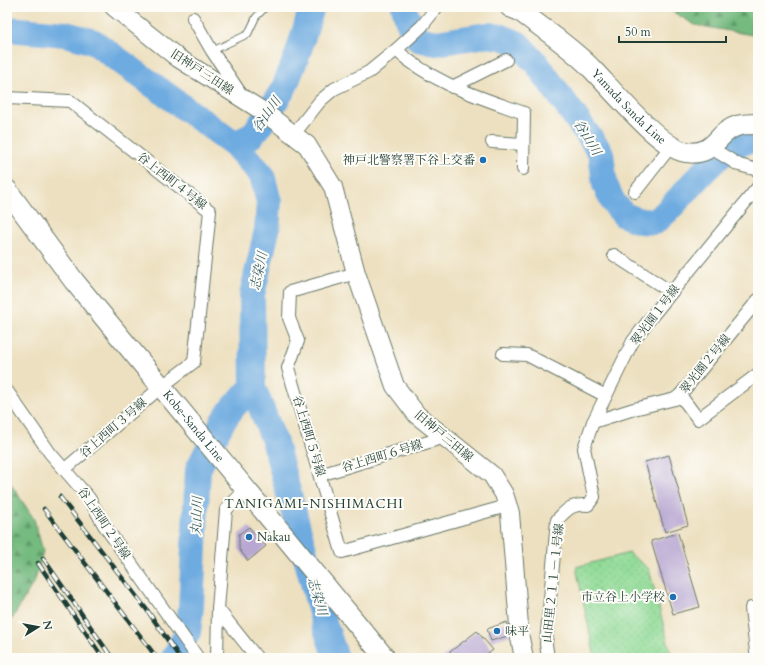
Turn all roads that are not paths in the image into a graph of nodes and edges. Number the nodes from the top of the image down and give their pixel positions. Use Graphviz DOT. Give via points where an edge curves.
graph roads {
  1 [pos="114,7"];
  2 [pos="266,7"];
  3 [pos="437,7"];
  4 [pos="510,7"];
  5 [pos="193,18"];
  6 [pos="396,50"];
  7 [pos="212,51"];
  8 [pos="506,60"];
  9 [pos="452,87"];
  10 [pos="7,98"];
  11 [pos="245,100"];
  12 [pos="758,124"];
  13 [pos="294,133"];
  14 [pos="492,142"];
  15 [pos="523,144"];
  16 [pos="672,146"];
  17 [pos="714,150"];
  18 [pos="523,169"];
  19 [pos="758,170"];
  20 [pos="758,187"];
  21 [pos="7,190"];
  22 [pos="636,192"];
  23 [pos="614,255"];
  24 [pos="356,273"];
  25 [pos="671,292"];
  26 [pos="758,300"];
  27 [pos="503,354"];
  28 [pos="758,374"];
  29 [pos="161,387"];
  30 [pos="7,391"];
  31 [pos="680,395"];
  32 [pos="606,396"];
  33 [pos="593,422"];
  34 [pos="444,437"];
  35 [pos="66,470"];
  36 [pos="320,476"];
  37 [pos="245,490"];
  38 [pos="588,505"];
  39 [pos="507,506"];
  40 [pos="750,608"];
  41 [pos="218,610"];
  42 [pos="758,655"];
  43 [pos="198,658"];
  44 [pos="217,658"];
  45 [pos="257,658"];
  46 [pos="385,658"];
  47 [pos="524,658"];
  48 [pos="548,658"];
  1 -- 11 [label="street, 旧神戸三田線" via="178,58"];
  2 -- 7 [label="lane" via="256,17 248,34"];
  3 -- 6 [label="street" via="422,26"];
  4 -- 16 [label="main road, Yamada Sanda Line" via="520,11 590,67 615,95 666,144"];
  5 -- 7 [label="street"];
  6 -- 9 [label="street" via="410,62"];
  6 -- 13 [label="street" via="369,72 334,89 320,101"];
  7 -- 11 [label="street"];
  8 -- 9 [label="street"];
  9 -- 15 [label="street" via="524,113"];
  10 -- 29 [label="street, 谷上西町４号線" via="70,101 210,211 194,362"];
  11 -- 13 [label="street, 旧神戸三田線"];
  12 -- 17 [label="main road, Yamada Sanda Line" via="736,126"];
  13 -- 24 [label="street, 旧神戸三田線" via="307,145 333,187"];
  14 -- 15 [label="street"];
  15 -- 18 [label="street"];
  16 -- 17 [label="main road, Yamada Sanda Line" via="684,152"];
  16 -- 22 [label="street"];
  17 -- 19 [label="street" via="739,165"];
  20 -- 25 [label="street, 翠光園１号線"];
  21 -- 29 [label="main road, Kobe-Sanda Line" via="74,281"];
  23 -- 25 [label="street"];
  24 -- 34 [label="street, 旧神戸三田線" via="395,386 417,415"];
  24 -- 36 [label="street, 谷上西町５号線" via="290,292 289,318 298,341 288,368"];
  25 -- 32 [label="street, 翠光園１号線" via="633,341"];
  26 -- 31 [label="street, 翠光園２号線"];
  27 -- 32 [label="street" via="527,355"];
  28 -- 31 [label="street" via="698,419"];
  29 -- 35 [label="street, 谷上西町３号線"];
  29 -- 37 [label="main road, Kobe-Sanda Line"];
  30 -- 35 [label="street, 谷上西町２号線" via="50,453"];
  31 -- 33 [label="street, 翠光園２号線" via="676,399"];
  32 -- 33 [label="street, 翠光園１号線"];
  33 -- 38 [label="street, 翠光園１号線" via="584,448 594,497"];
  34 -- 36 [label="street, 谷上西町６号線"];
  34 -- 39 [label="street, 旧神戸三田線" via="492,475 504,494"];
  35 -- 43 [label="street, 谷上西町２号線" via="89,498 104,526"];
  36 -- 39 [label="street, 谷上西町５号線" via="342,552"];
  37 -- 41 [label="street" via="226,510"];
  37 -- 46 [label="main road, Kobe-Sanda Line"];
  38 -- 48 [label="street, 山田里２１１－１号線" via="575,504 557,520 546,644"];
  39 -- 47 [label="street, 旧神戸三田線" via="510,513 520,638"];
  40 -- 42 [label="street"];
  41 -- 44 [label="street"];
  41 -- 45 [label="street"];
}
